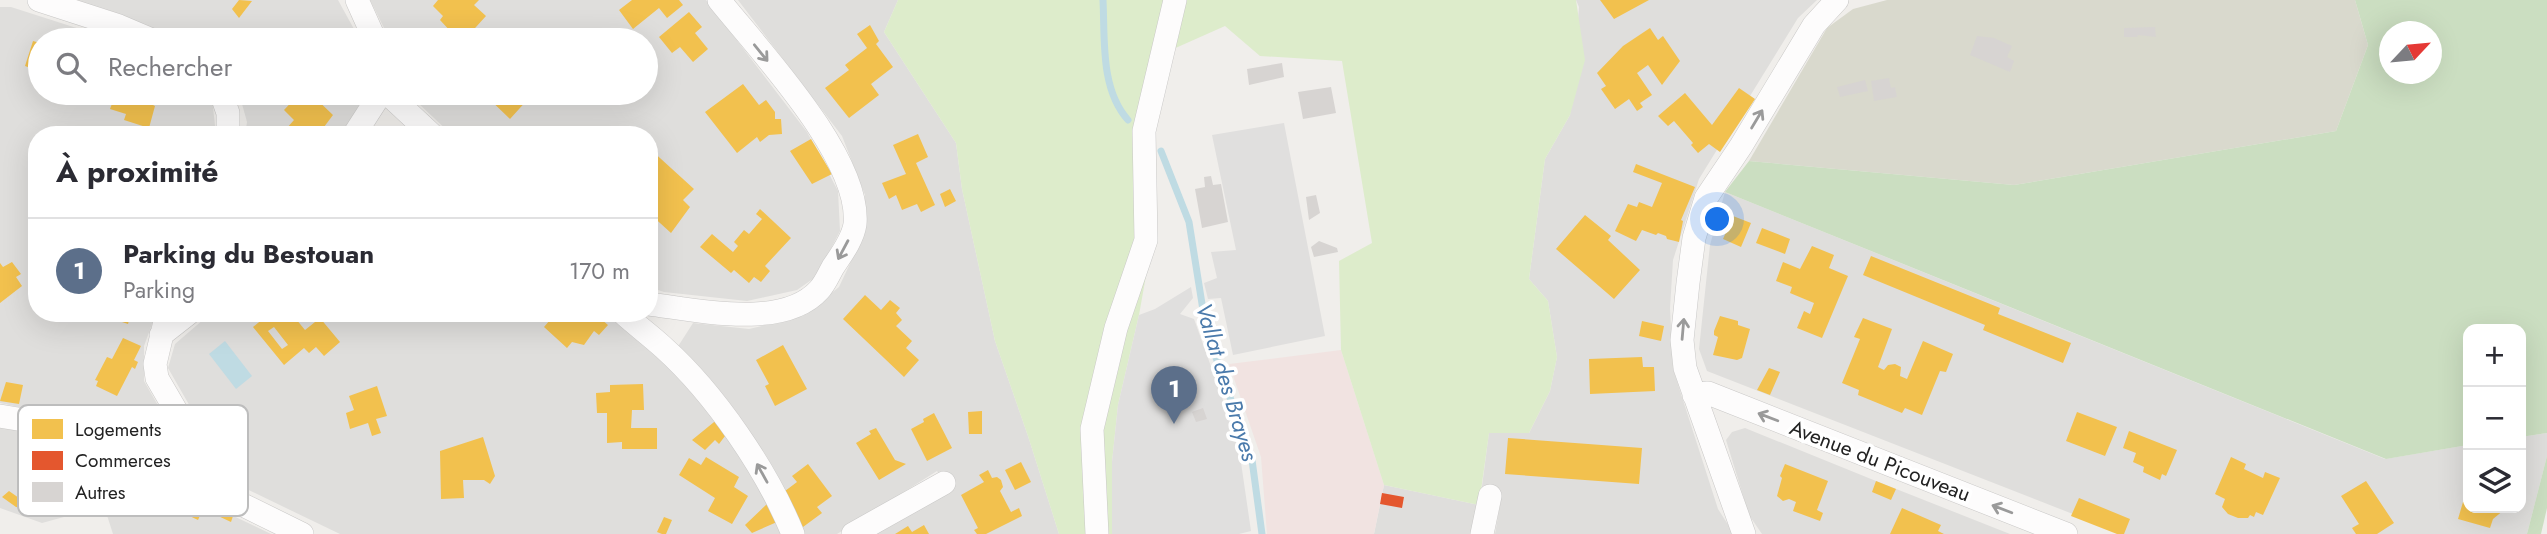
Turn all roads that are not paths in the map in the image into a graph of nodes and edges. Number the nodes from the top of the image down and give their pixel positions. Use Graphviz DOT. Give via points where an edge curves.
graph roads {
  1 [pos="39,0"];
  2 [pos="357,0"];
  3 [pos="719,0"];
  4 [pos="1175,0"];
  5 [pos="1837,0"];
  6 [pos="124,28"];
  7 [pos="370,28"];
  8 [pos="225,105"];
  9 [pos="373,105"];
  10 [pos="400,105"];
  11 [pos="228,126"];
  12 [pos="360,126"];
  13 [pos="422,126"];
  14 [pos="658,305"];
  15 [pos="633,322"];
  16 [pos="164,324"];
  17 [pos="1694,395"];
  18 [pos="173,405"];
  19 [pos="0,416"];
  20 [pos="18,419"];
  21 [pos="944,483"];
  22 [pos="1490,496"];
  23 [pos="248,507"];
  24 [pos="302,534"];
  25 [pos="793,534"];
  26 [pos="853,534"];
  27 [pos="1097,534"];
  28 [pos="1482,534"];
  29 [pos="1744,534"];
  30 [pos="2066,534"];
  1 -- 6 [label="street"];
  2 -- 7 [label="street"];
  3 -- 14 [label="street, one-way" via="821,127 854,198 855,227 819,291 797,305 766,314 722,314"];
  4 -- 27 [label="street" via="1144,131 1146,240 1116,328 1091,429"];
  17 -- 5 [label="street, one-way" via="1682,340 1694,238 1706,198 1814,25"];
  8 -- 11 [label="street"];
  9 -- 12 [label="street"];
  10 -- 13 [label="street"];
  25 -- 15 [label="street, one-way" via="751,455 715,404 666,350"];
  16 -- 18 [label="street" via="155,364 157,378"];
  17 -- 29 [label="street"];
  30 -- 17 [label="street, Avenue du Picouveau, one-way" via="1708,393"];
  19 -- 20 [label="street"];
  21 -- 26 [label="street"];
  22 -- 28 [label="street"];
  23 -- 24 [label="street"];
}
